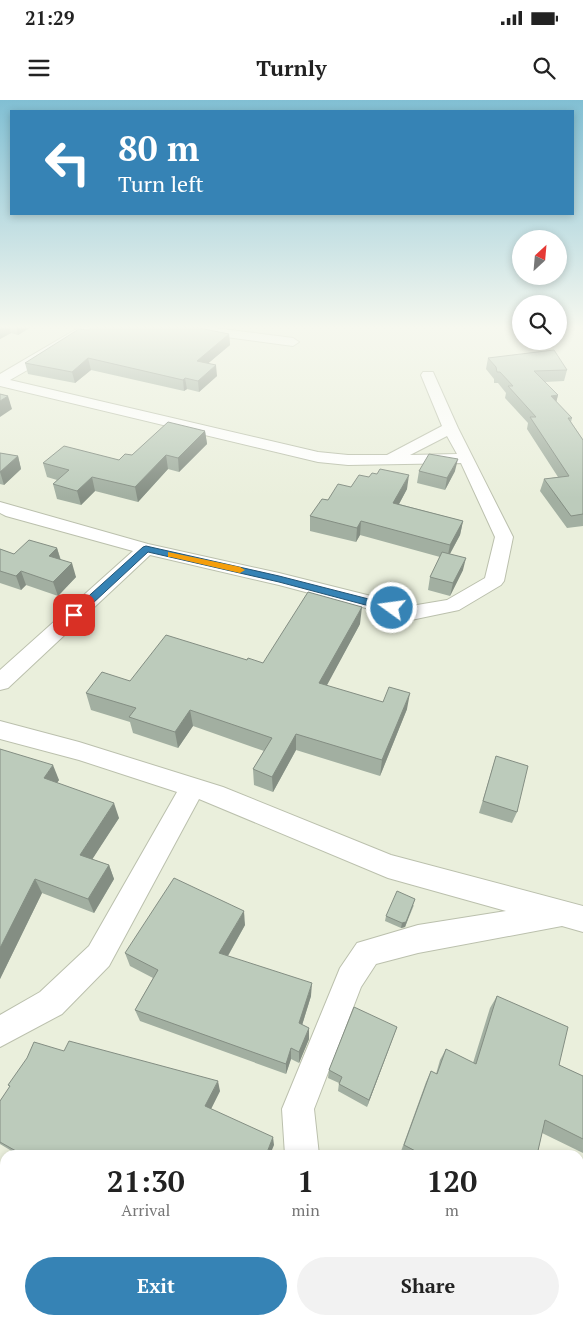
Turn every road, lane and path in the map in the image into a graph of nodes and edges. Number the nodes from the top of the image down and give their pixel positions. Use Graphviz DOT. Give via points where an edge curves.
graph roads {
  1 [pos="13,384"];
  2 [pos="432,384"];
  3 [pos="450,428"];
  4 [pos="390,459"];
  5 [pos="468,459"];
  6 [pos="0,507"];
  7 [pos="146,549"];
  8 [pos="0,682"];
  9 [pos="0,730"];
  10 [pos="193,787"];
  11 [pos="574,916"];
  12 [pos="0,1032"];
  13 [pos="302,1150"];
  1 -- 4 [label="street" via="318,457"];
  2 -- 3 [label="street"];
  3 -- 4 [label="street"];
  3 -- 5 [label="street"];
  4 -- 5 [label="street"];
  5 -- 7 [label="street" via="504,537 494,580 452,605 411,613"];
  6 -- 7 [label="street"];
  7 -- 8 [label="street"];
  9 -- 10 [label="street"];
  10 -- 11 [label="street" via="388,866"];
  10 -- 12 [label="street" via="99,956 51,1002"];
  11 -- 13 [label="street" via="418,939 367,953 350,978 298,1109"];
}
